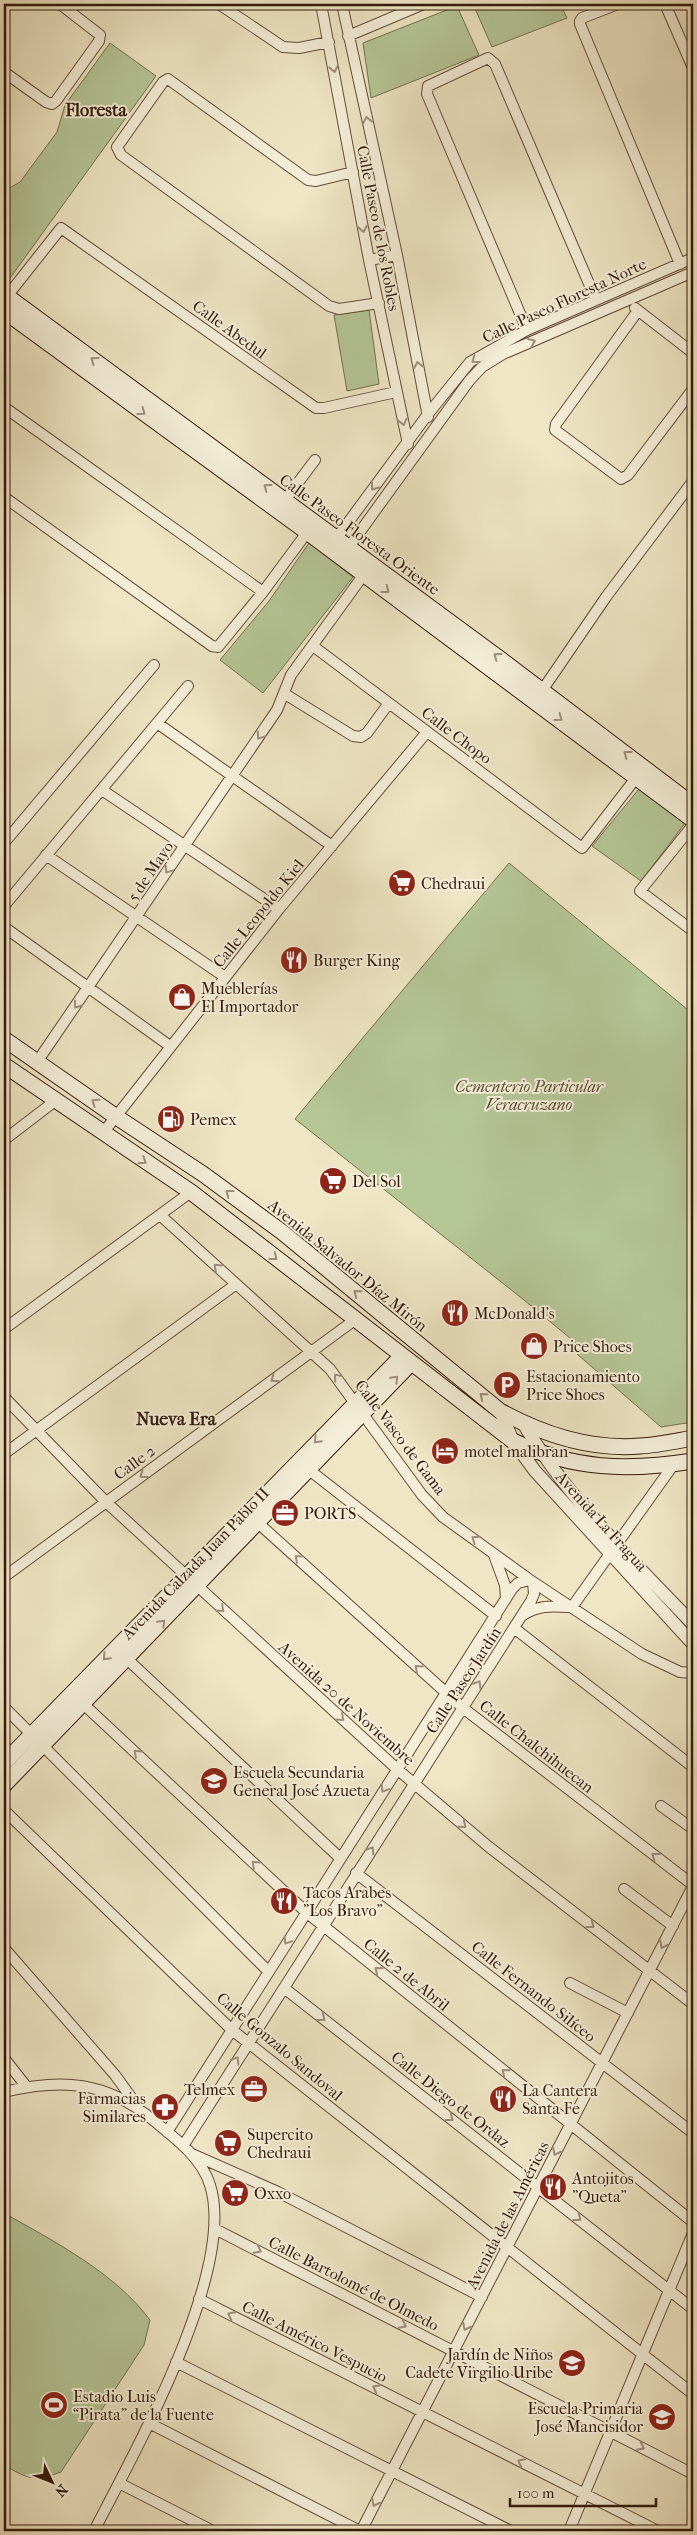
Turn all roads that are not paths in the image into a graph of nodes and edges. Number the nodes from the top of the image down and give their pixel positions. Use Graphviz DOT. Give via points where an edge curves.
graph roads {
  1 [pos="60,4"];
  2 [pos="220,4"];
  3 [pos="236,4"];
  4 [pos="321,4"];
  5 [pos="342,4"];
  6 [pos="424,4"];
  7 [pos="618,4"];
  8 [pos="665,4"];
  9 [pos="238,18"];
  10 [pos="348,36"];
  11 [pos="329,42"];
  12 [pos="693,68"];
  13 [pos="4,72"];
  14 [pos="353,172"];
  15 [pos="396,255"];
  16 [pos="693,258"];
  17 [pos="369,260"];
  18 [pos="680,264"];
  19 [pos="693,272"];
  20 [pos="625,287"];
  21 [pos="4,300"];
  22 [pos="596,300"];
  23 [pos="630,300"];
  24 [pos="379,303"];
  25 [pos="637,312"];
  26 [pos="527,330"];
  27 [pos="693,353"];
  28 [pos="118,386"];
  29 [pos="693,389"];
  30 [pos="396,392"];
  31 [pos="4,407"];
  32 [pos="428,414"];
  33 [pos="431,430"];
  34 [pos="408,442"];
  35 [pos="411,458"];
  36 [pos="315,460"];
  37 [pos="693,481"];
  38 [pos="4,497"];
  39 [pos="285,500"];
  40 [pos="311,527"];
  41 [pos="339,548"];
  42 [pos="368,570"];
  43 [pos="263,592"];
  44 [pos="313,646"];
  45 [pos="154,665"];
  46 [pos="188,686"];
  47 [pos="285,694"];
  48 [pos="538,695"];
  49 [pos="389,703"];
  50 [pos="157,723"];
  51 [pos="427,732"];
  52 [pos="641,772"];
  53 [pos="233,777"];
  54 [pos="102,790"];
  55 [pos="693,805"];
  56 [pos="693,820"];
  57 [pos="693,825"];
  58 [pos="4,843"];
  59 [pos="185,846"];
  60 [pos="332,846"];
  61 [pos="46,855"];
  62 [pos="4,906"];
  63 [pos="279,909"];
  64 [pos="137,917"];
  65 [pos="4,926"];
  66 [pos="693,931"];
  67 [pos="225,977"];
  68 [pos="90,987"];
  69 [pos="4,1039"];
  70 [pos="170,1046"];
  71 [pos="37,1062"];
  72 [pos="4,1065"];
  73 [pos="55,1101"];
  74 [pos="114,1116"];
  75 [pos="103,1133"];
  76 [pos="4,1140"];
  77 [pos="190,1192"];
  78 [pos="160,1215"];
  79 [pos="238,1229"];
  80 [pos="282,1232"];
  81 [pos="235,1285"];
  82 [pos="356,1319"];
  83 [pos="4,1329"];
  84 [pos="311,1352"];
  85 [pos="406,1360"];
  86 [pos="4,1398"];
  87 [pos="359,1407"];
  88 [pos="500,1411"];
  89 [pos="523,1424"];
  90 [pos="36,1430"];
  91 [pos="693,1438"];
  92 [pos="513,1441"];
  93 [pos="4,1454"];
  94 [pos="542,1455"];
  95 [pos="693,1461"];
  96 [pos="674,1464"];
  97 [pos="308,1469"];
  98 [pos="106,1502"];
  99 [pos="258,1522"];
  100 [pos="613,1549"];
  101 [pos="493,1552"];
  102 [pos="185,1576"];
  103 [pos="4,1577"];
  104 [pos="532,1581"];
  105 [pos="197,1587"];
  106 [pos="506,1599"];
  107 [pos="572,1607"];
  108 [pos="496,1616"];
  109 [pos="520,1618"];
  110 [pos="693,1624"];
  111 [pos="514,1628"];
  112 [pos="691,1637"];
  113 [pos="127,1659"];
  114 [pos="693,1673"];
  115 [pos="72,1693"];
  116 [pos="446,1693"];
  117 [pos="84,1704"];
  118 [pos="4,1707"];
  119 [pos="463,1708"];
  120 [pos="31,1734"];
  121 [pos="43,1746"];
  122 [pos="4,1763"];
  123 [pos="693,1768"];
  124 [pos="397,1769"];
  125 [pos="414,1784"];
  126 [pos="4,1785"];
  127 [pos="661,1806"];
  128 [pos="4,1810"];
  129 [pos="693,1829"];
  130 [pos="340,1858"];
  131 [pos="356,1873"];
  132 [pos="693,1886"];
  133 [pos="624,1889"];
  134 [pos="306,1912"];
  135 [pos="322,1925"];
  136 [pos="673,1926"];
  137 [pos="4,1948"];
  138 [pos="650,1970"];
  139 [pos="268,1971"];
  140 [pos="570,1983"];
  141 [pos="284,1988"];
  142 [pos="693,2004"];
  143 [pos="628,2013"];
  144 [pos="232,2030"];
  145 [pos="248,2042"];
  146 [pos="4,2058"];
  147 [pos="601,2062"];
  148 [pos="26,2086"];
  149 [pos="4,2092"];
  150 [pos="140,2109"];
  151 [pos="570,2125"];
  152 [pos="167,2132"];
  153 [pos="693,2133"];
  154 [pos="186,2149"];
  155 [pos="539,2186"];
  156 [pos="693,2222"];
  157 [pos="215,2229"];
  158 [pos="693,2232"];
  159 [pos="507,2248"];
  160 [pos="669,2290"];
  161 [pos="482,2297"];
  162 [pos="199,2299"];
  163 [pos="693,2309"];
  164 [pos="454,2351"];
  165 [pos="643,2354"];
  166 [pos="176,2362"];
  167 [pos="693,2394"];
  168 [pos="423,2411"];
  169 [pos="149,2423"];
  170 [pos="610,2432"];
  171 [pos="391,2472"];
  172 [pos="693,2474"];
  173 [pos="119,2483"];
  174 [pos="584,2494"];
  175 [pos="94,2531"];
  176 [pos="212,2531"];
  177 [pos="361,2531"];
  178 [pos="511,2531"];
  179 [pos="569,2531"];
  180 [pos="658,2531"];
  1 -- 13 [label="street" via="100,35 99,41 52,104"];
  2 -- 9 [label="street"];
  3 -- 9 [label="street"];
  4 -- 11 [label="street, Calle Paseo de los Robles"];
  5 -- 10 [label="street, Calle Paseo de los Robles"];
  6 -- 10 [label="street"];
  7 -- 18 [label="street" via="580,20"];
  8 -- 12 [label="street"];
  9 -- 11 [label="street" via="283,47 299,48"];
  15 -- 10 [label="street, Calle Paseo de los Robles, one-way"];
  11 -- 14 [label="street, Calle Paseo de los Robles, one-way"];
  14 -- 17 [label="street, Calle Paseo de los Robles, one-way"];
  14 -- 24 [label="street" via="308,180 166,79 117,150 329,306 339,309"];
  15 -- 17 [label="street"];
  32 -- 15 [label="street, Calle Paseo de los Robles, one-way"];
  16 -- 18 [label="street, Calle Paseo Floresta Norte"];
  17 -- 24 [label="street, Calle Paseo de los Robles"];
  18 -- 20 [label="street, Calle Paseo Floresta Norte"];
  19 -- 23 [label="street, Calle Paseo Floresta Norte"];
  20 -- 22 [label="street, Calle Paseo Floresta Norte"];
  20 -- 23 [label="street"];
  21 -- 28 [label="main road, Calle Paseo Floresta Oriente"];
  21 -- 30 [label="street, Calle Abedul" via="61,228 316,408"];
  22 -- 26 [label="street, Calle Paseo Floresta Norte"];
  22 -- 26 [label="street" via="493,60 488,58 426,89"];
  23 -- 25 [label="street"];
  33 -- 23 [label="street, Calle Paseo Floresta Norte, one-way" via="482,367 503,354"];
  24 -- 30 [label="street, Calle Paseo de los Robles"];
  25 -- 27 [label="street"];
  25 -- 29 [label="street" via="556,424 555,430 621,479 628,475"];
  26 -- 32 [label="street, Calle Paseo Floresta Norte, one-way" via="470,362"];
  39 -- 28 [label="main road, Calle Paseo Floresta Oriente, one-way"];
  28 -- 40 [label="main road, Calle Paseo Floresta Oriente, one-way"];
  30 -- 34 [label="street, Calle Paseo de los Robles, one-way"];
  31 -- 43 [label="street"];
  32 -- 33 [label="street, Calle Paseo de los Robles"];
  32 -- 34 [label="street, Calle Paseo Floresta Norte"];
  33 -- 35 [label="street, Calle Paseo Floresta Norte"];
  34 -- 35 [label="street, Calle Paseo de los Robles"];
  34 -- 41 [label="street, Calle Paseo Floresta Norte, one-way"];
  35 -- 41 [label="street, Calle Paseo Floresta Norte"];
  36 -- 39 [label="street"];
  37 -- 48 [label="street"];
  38 -- 43 [label="street" via="212,646 218,647"];
  39 -- 40 [label="main road, Calle Paseo Floresta Oriente"];
  40 -- 41 [label="main road, Calle Paseo Floresta Oriente"];
  40 -- 43 [label="street"];
  41 -- 42 [label="main road, Calle Paseo Floresta Oriente"];
  42 -- 44 [label="street, 5 de Mayo"];
  42 -- 48 [label="main road, Calle Paseo Floresta Oriente"];
  44 -- 47 [label="street, 5 de Mayo" via="288,680"];
  44 -- 49 [label="street, Calle Chopo"];
  45 -- 58 [label="street"];
  46 -- 50 [label="street"];
  47 -- 49 [label="street" via="353,736 361,737"];
  47 -- 53 [label="street, 5 de Mayo, one-way"];
  48 -- 52 [label="main road, Calle Paseo Floresta Oriente"];
  49 -- 51 [label="street, Calle Chopo"];
  50 -- 53 [label="street"];
  50 -- 54 [label="street"];
  51 -- 52 [label="street, Calle Chopo" via="582,848"];
  51 -- 60 [label="street, Calle Leopoldo Kiel"];
  52 -- 55 [label="main road, Calle Paseo Floresta Oriente"];
  52 -- 56 [label="main road, Calle Paseo Floresta Oriente"];
  53 -- 59 [label="street, 5 de Mayo"];
  53 -- 60 [label="street"];
  54 -- 59 [label="street"];
  54 -- 61 [label="street"];
  57 -- 66 [label="street" via="640,891"];
  59 -- 63 [label="street"];
  59 -- 64 [label="street, 5 de Mayo, one-way"];
  60 -- 63 [label="street, Calle Leopoldo Kiel"];
  61 -- 62 [label="street"];
  61 -- 64 [label="street"];
  63 -- 67 [label="street, Calle Leopoldo Kiel"];
  64 -- 67 [label="street"];
  64 -- 68 [label="street, 5 de Mayo"];
  65 -- 68 [label="street"];
  67 -- 70 [label="street, Calle Leopoldo Kiel"];
  68 -- 70 [label="street"];
  68 -- 71 [label="street, 5 de Mayo, one-way"];
  69 -- 71 [label="main road, Avenida Salvador Díaz Mirón"];
  70 -- 74 [label="street, Calle Leopoldo Kiel"];
  74 -- 71 [label="main road, Avenida Salvador Díaz Mirón, one-way"];
  72 -- 73 [label="main road"];
  73 -- 75 [label="main road"];
  73 -- 76 [label="street"];
  74 -- 75 [label="street, Calle Leopoldo Kiel"];
  80 -- 74 [label="main road, Avenida Salvador Díaz Mirón, one-way" via="203,1174"];
  75 -- 77 [label="main road, one-way"];
  77 -- 78 [label="street"];
  77 -- 79 [label="main road"];
  81 -- 78 [label="street, Calle Vasco de Gama, one-way"];
  78 -- 83 [label="street"];
  79 -- 80 [label="main road" via="247,1227 268,1240 274,1240"];
  79 -- 82 [label="main road, one-way"];
  88 -- 80 [label="main road, Avenida Salvador Díaz Mirón, one-way"];
  81 -- 84 [label="street, Calle Vasco de Gama"];
  81 -- 90 [label="street"];
  82 -- 84 [label="street, Calle 2"];
  82 -- 85 [label="main road"];
  87 -- 84 [label="street, Calle Vasco de Gama, one-way" via="330,1369"];
  84 -- 98 [label="street, Calle 2, one-way"];
  85 -- 87 [label="main road, Avenida Calzada Juan Pablo II"];
  85 -- 92 [label="main road"];
  86 -- 90 [label="street, Avenida 20 de Noviembre"];
  87 -- 97 [label="main road, Avenida Calzada Juan Pablo II"];
  101 -- 87 [label="street, Calle Vasco de Gama, one-way" via="443,1517 422,1495"];
  87 -- 102 [label="main road, Avenida Calzada Juan Pablo II, one-way"];
  88 -- 89 [label="main road, Avenida Salvador Díaz Mirón"];
  88 -- 92 [label="street, Avenida La Fragua"];
  89 -- 91 [label="main road, Avenida Salvador Díaz Mirón" via="592,1445 639,1446"];
  89 -- 94 [label="street, Avenida La Fragua"];
  90 -- 93 [label="street"];
  90 -- 98 [label="street, Avenida 20 de Noviembre"];
  92 -- 94 [label="main road"];
  92 -- 100 [label="street, Avenida La Fragua" via="535,1471"];
  94 -- 96 [label="main road" via="580,1464 621,1468"];
  94 -- 100 [label="street, Avenida La Fragua"];
  95 -- 96 [label="main road"];
  96 -- 100 [label="street"];
  97 -- 99 [label="main road, Avenida Calzada Juan Pablo II"];
  97 -- 108 [label="street"];
  98 -- 102 [label="street, Avenida 20 de Noviembre"];
  98 -- 103 [label="street, Calle 2"];
  99 -- 105 [label="main road, Avenida Calzada Juan Pablo II"];
  116 -- 99 [label="street, Calle Chalchihuecan, one-way"];
  100 -- 107 [label="street"];
  100 -- 110 [label="street, Avenida La Fragua"];
  100 -- 112 [label="street, Avenida La Fragua"];
  101 -- 104 [label="street, Calle Vasco de Gama"];
  101 -- 106 [label="street"];
  102 -- 105 [label="street, Avenida 20 de Noviembre"];
  102 -- 115 [label="main road, Avenida Calzada Juan Pablo II, one-way"];
  104 -- 106 [label="street, Calle Paseo Jardín" via="518,1583"];
  104 -- 107 [label="street, Calle Vasco de Gama"];
  104 -- 109 [label="street, Calle Paseo Jardín" via="534,1594"];
  113 -- 105 [label="main road, Avenida Calzada Juan Pablo II, one-way"];
  105 -- 124 [label="street, Avenida 20 de Noviembre, one-way"];
  106 -- 108 [label="street, Calle Paseo Jardín"];
  107 -- 109 [label="street" via="533,1608"];
  107 -- 114 [label="street, Calle Vasco de Gama" via="642,1654 680,1672"];
  108 -- 116 [label="street, Calle Paseo Jardín"];
  109 -- 111 [label="street, Calle Paseo Jardín"];
  119 -- 111 [label="street, Calle Paseo Jardín, one-way"];
  111 -- 123 [label="street"];
  113 -- 117 [label="main road, Avenida Calzada Juan Pablo II"];
  113 -- 130 [label="street"];
  115 -- 117 [label="street, Calle 2 de Abril"];
  115 -- 120 [label="main road, Avenida Calzada Juan Pablo II"];
  116 -- 119 [label="street, Calle Chalchihuecan"];
  116 -- 124 [label="street, Calle Paseo Jardín"];
  117 -- 121 [label="main road, Avenida Calzada Juan Pablo II"];
  134 -- 117 [label="street, Calle 2 de Abril, one-way"];
  118 -- 120 [label="street"];
  119 -- 125 [label="street, Calle Paseo Jardín"];
  132 -- 119 [label="street, Calle Chalchihuecan, one-way"];
  120 -- 121 [label="street"];
  120 -- 122 [label="main road, Avenida Calzada Juan Pablo II"];
  121 -- 126 [label="main road, Avenida Calzada Juan Pablo II"];
  121 -- 139 [label="street"];
  124 -- 125 [label="street, Avenida 20 de Noviembre"];
  124 -- 130 [label="street, Calle Paseo Jardín, one-way"];
  131 -- 125 [label="street, Calle Paseo Jardín, one-way"];
  125 -- 138 [label="street, Avenida 20 de Noviembre, one-way"];
  127 -- 129 [label="street"];
  128 -- 144 [label="street, Calle Gonzalo Sandoval"];
  130 -- 134 [label="street, Calle Paseo Jardín"];
  131 -- 135 [label="street, Calle Paseo Jardín"];
  131 -- 147 [label="street, Calle Fernando Silíceo"];
  132 -- 136 [label="street, Avenida de las Américas"];
  133 -- 136 [label="street"];
  134 -- 135 [label="street, Calle 2 de Abril"];
  134 -- 139 [label="street, Calle Paseo Jardín, one-way"];
  135 -- 141 [label="street, Calle Paseo Jardín"];
  151 -- 135 [label="street, Calle 2 de Abril, one-way"];
  136 -- 138 [label="street, Avenida de las Américas, one-way"];
  137 -- 150 [label="street" via="115,2075"];
  138 -- 142 [label="street, Avenida 20 de Noviembre"];
  138 -- 143 [label="street, Avenida de las Américas"];
  139 -- 144 [label="street, Calle Paseo Jardín"];
  140 -- 143 [label="street"];
  141 -- 145 [label="street, Calle Paseo Jardín"];
  141 -- 155 [label="street, Calle Diego de Ordaz, one-way"];
  143 -- 147 [label="street, Avenida de las Américas"];
  144 -- 145 [label="street, Calle Gonzalo Sandoval"];
  144 -- 152 [label="street, Calle Paseo Jardín"];
  154 -- 145 [label="street, Calle Paseo Jardín, one-way"];
  145 -- 159 [label="street, Calle Gonzalo Sandoval"];
  146 -- 148 [label="street"];
  147 -- 151 [label="street, Avenida de las Américas"];
  147 -- 153 [label="street, Calle Fernando Silíceo"];
  148 -- 149 [label="street"];
  148 -- 150 [label="street" via="62,2084 97,2087"];
  150 -- 152 [label="street"];
  151 -- 155 [label="street, Avenida de las Américas, one-way"];
  151 -- 156 [label="street, Calle 2 de Abril"];
  152 -- 154 [label="street"];
  154 -- 157 [label="street" via="210,2183 215,2203"];
  154 -- 161 [label="street" via="286,2196"];
  155 -- 159 [label="street, Avenida de las Américas"];
  155 -- 160 [label="street, Calle Diego de Ordaz, one-way"];
  157 -- 162 [label="street"];
  157 -- 164 [label="street, Calle Bartolomé de Olmedo, one-way"];
  158 -- 160 [label="street"];
  159 -- 161 [label="street, Avenida de las Américas"];
  159 -- 165 [label="street, Calle Gonzalo Sandoval"];
  160 -- 163 [label="street, Calle Diego de Ordaz"];
  160 -- 165 [label="street"];
  161 -- 164 [label="street, Avenida de las Américas, one-way"];
  162 -- 166 [label="street"];
  168 -- 162 [label="street, Calle Américo Vespucio, one-way"];
  164 -- 168 [label="street, Avenida de las Américas"];
  164 -- 170 [label="street, Calle Bartolomé de Olmedo"];
  165 -- 167 [label="street, Calle Gonzalo Sandoval"];
  165 -- 170 [label="street"];
  166 -- 169 [label="street"];
  166 -- 171 [label="street"];
  168 -- 171 [label="street, Avenida de las Américas"];
  174 -- 168 [label="street, Calle Américo Vespucio, one-way"];
  169 -- 173 [label="street"];
  169 -- 177 [label="street"];
  170 -- 172 [label="street, Calle Bartolomé de Olmedo, one-way"];
  170 -- 174 [label="street"];
  171 -- 177 [label="street, Avenida de las Américas, one-way"];
  171 -- 178 [label="street"];
  173 -- 175 [label="street"];
  173 -- 176 [label="street"];
  174 -- 179 [label="street"];
  174 -- 180 [label="street, Calle Américo Vespucio"];
}
